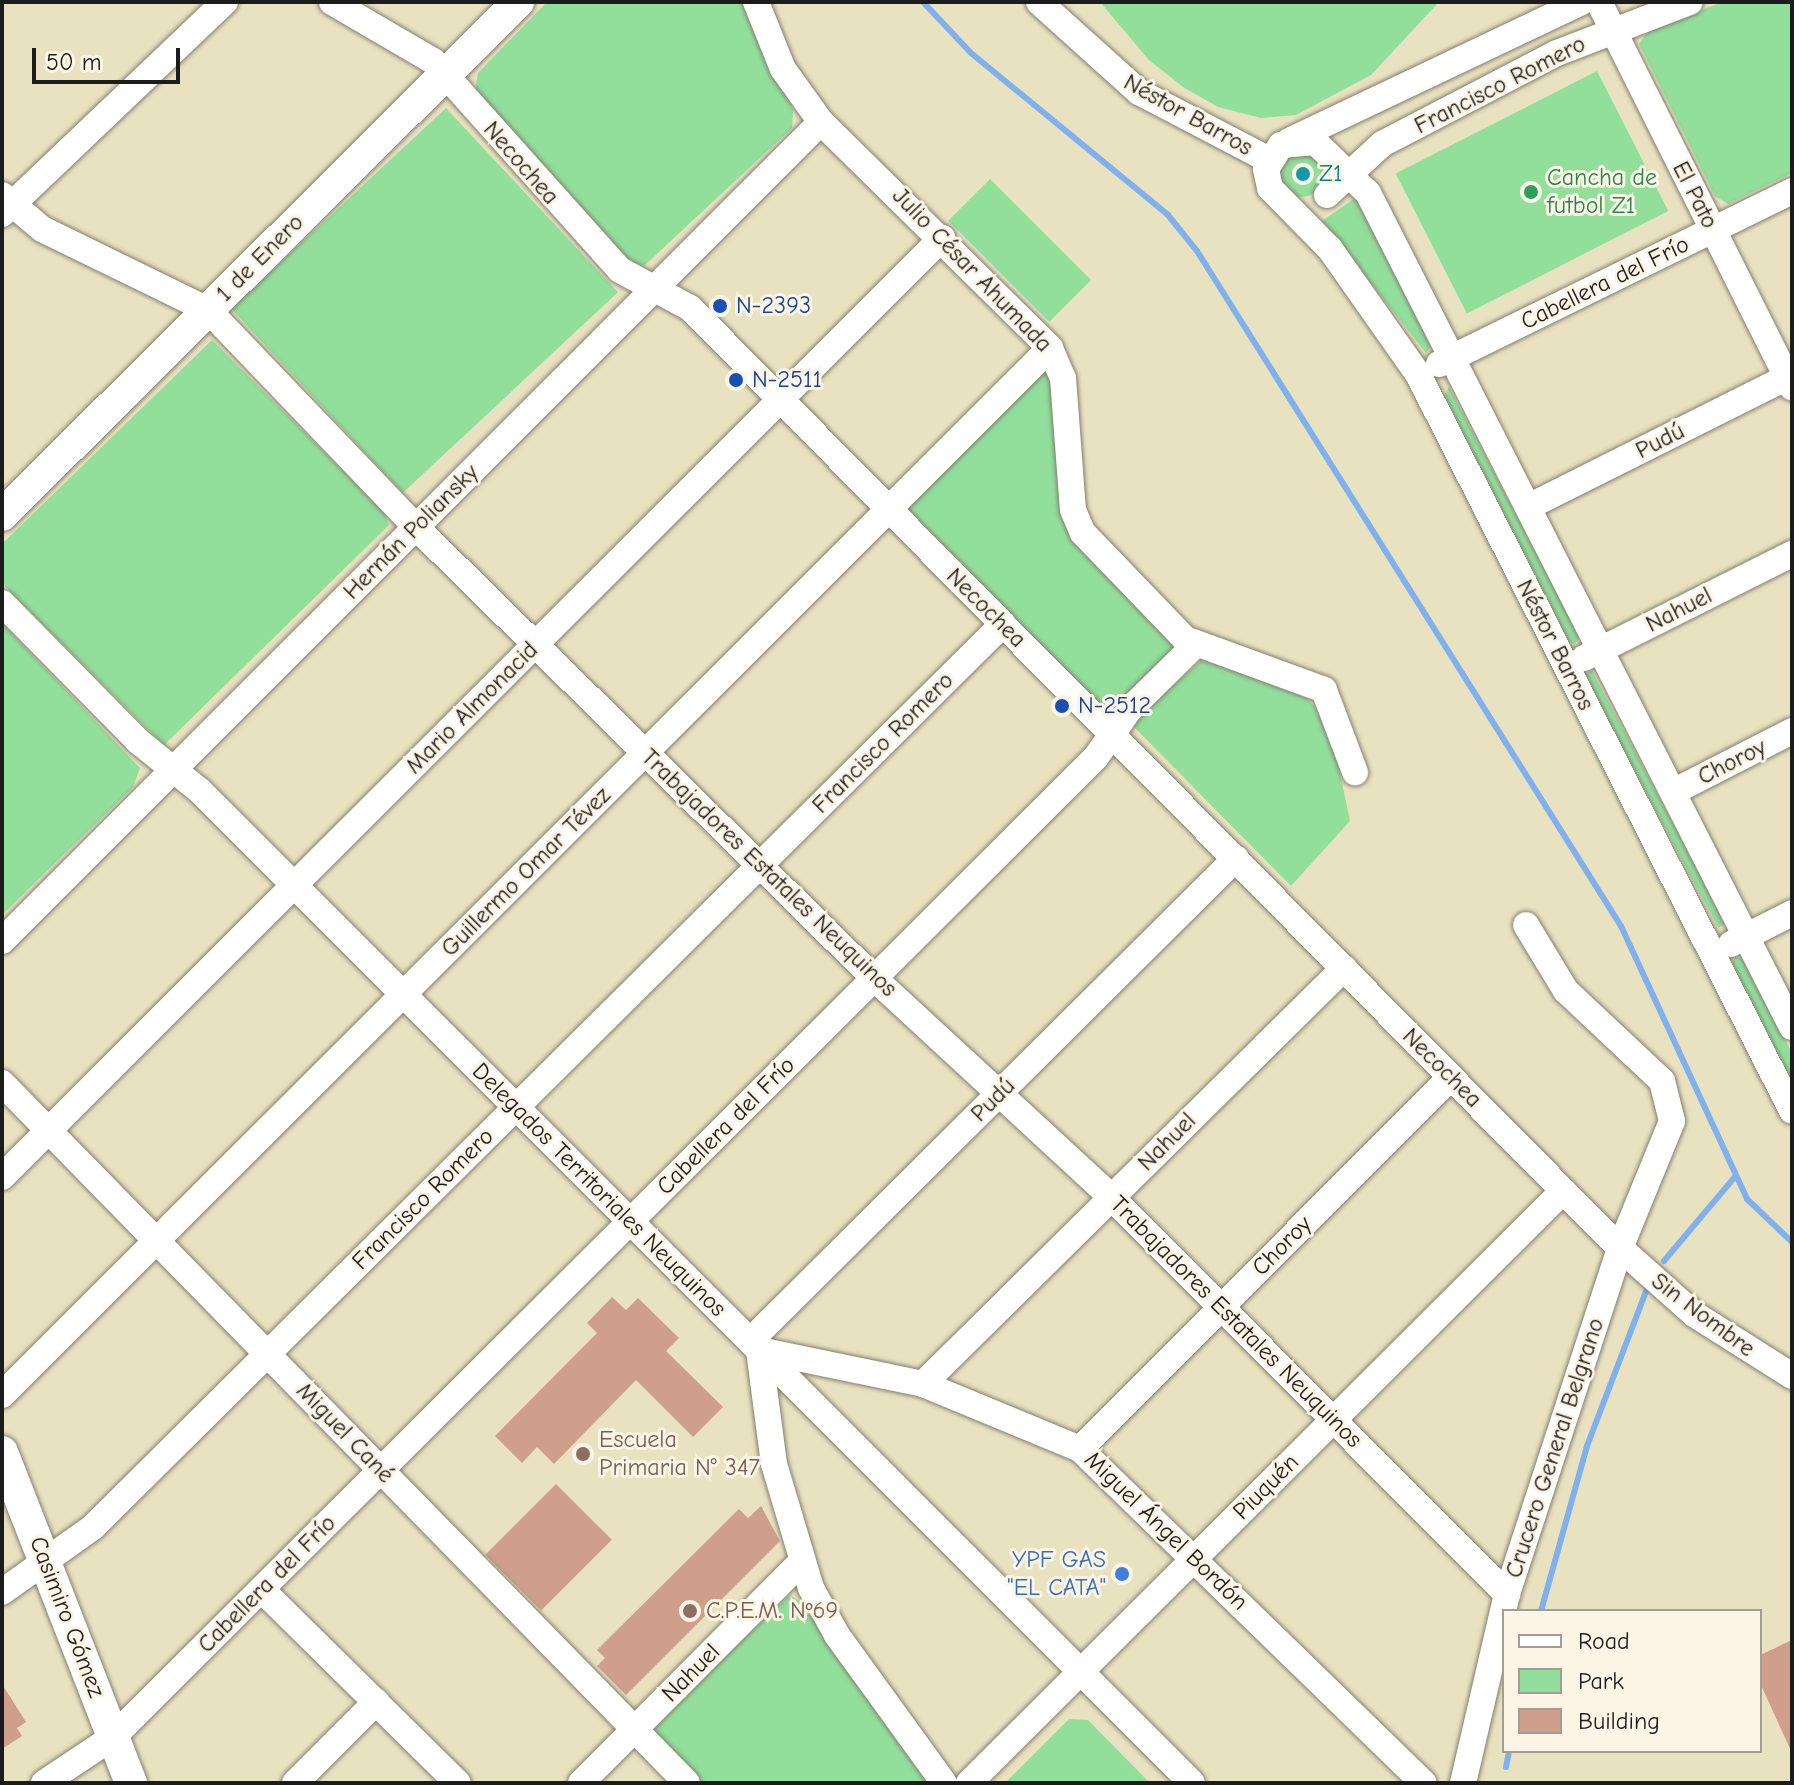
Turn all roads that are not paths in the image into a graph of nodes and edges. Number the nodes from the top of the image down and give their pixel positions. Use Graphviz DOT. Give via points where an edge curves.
graph roads {
  1 [pos="225,2"];
  2 [pos="332,2"];
  3 [pos="518,2"];
  4 [pos="756,2"];
  5 [pos="1039,2"];
  6 [pos="1582,2"];
  7 [pos="1599,2"];
  8 [pos="1690,2"];
  9 [pos="1613,30"];
  10 [pos="446,73"];
  11 [pos="821,122"];
  12 [pos="1289,141"];
  13 [pos="1323,147"];
  14 [pos="1269,160"];
  15 [pos="1350,169"];
  16 [pos="1792,191"];
  17 [pos="1327,195"];
  18 [pos="1283,203"];
  19 [pos="5,204"];
  20 [pos="1713,229"];
  21 [pos="942,238"];
  22 [pos="655,289"];
  23 [pos="208,310"];
  24 [pos="1050,348"];
  25 [pos="1452,358"];
  26 [pos="1418,374"];
  27 [pos="1790,380"];
  28 [pos="781,400"];
  29 [pos="1528,507"];
  30 [pos="889,510"];
  31 [pos="2,515"];
  32 [pos="416,527"];
  33 [pos="1792,554"];
  34 [pos="2,603"];
  35 [pos="1003,624"];
  36 [pos="536,644"];
  37 [pos="1195,645"];
  38 [pos="1600,650"];
  39 [pos="1567,667"];
  40 [pos="1792,731"];
  41 [pos="1112,735"];
  42 [pos="646,753"];
  43 [pos="174,770"];
  44 [pos="1355,772"];
  45 [pos="1673,792"];
  46 [pos="1236,858"];
  47 [pos="760,865"];
  48 [pos="294,885"];
  49 [pos="1792,913"];
  50 [pos="1526,925"];
  51 [pos="1746,936"];
  52 [pos="2,941"];
  53 [pos="1712,953"];
  54 [pos="1344,968"];
  55 [pos="874,978"];
  56 [pos="403,994"];
  57 [pos="1792,1027"];
  58 [pos="1451,1077"];
  59 [pos="2,1083"];
  60 [pos="999,1093"];
  61 [pos="516,1107"];
  62 [pos="1792,1111"];
  63 [pos="49,1130"];
  64 [pos="2,1177"];
  65 [pos="1563,1191"];
  66 [pos="1111,1197"];
  67 [pos="631,1222"];
  68 [pos="157,1241"];
  69 [pos="1620,1248"];
  70 [pos="1221,1307"];
  71 [pos="755,1346"];
  72 [pos="267,1353"];
  73 [pos="1792,1376"];
  74 [pos="923,1384"];
  75 [pos="2,1395"];
  76 [pos="1334,1420"];
  77 [pos="1080,1449"];
  78 [pos="2,1452"];
  79 [pos="381,1470"];
  80 [pos="1196,1557"];
  81 [pos="46,1562"];
  82 [pos="801,1562"];
  83 [pos="4,1584"];
  84 [pos="262,1590"];
  85 [pos="1507,1594"];
  86 [pos="1504,1609"];
  87 [pos="1502,1615"];
  88 [pos="1081,1672"];
  89 [pos="376,1702"];
  90 [pos="635,1729"];
  91 [pos="113,1737"];
  92 [pos="44,1783"];
  93 [pos="131,1783"];
  94 [pos="295,1783"];
  95 [pos="458,1783"];
  96 [pos="581,1783"];
  97 [pos="687,1783"];
  98 [pos="944,1783"];
  99 [pos="969,1783"];
  100 [pos="1192,1783"];
  101 [pos="1423,1783"];
  102 [pos="1463,1783"];
  1 -- 19 [label="street"];
  2 -- 10 [label="street, Necochea" via="405,40"];
  3 -- 10 [label="main road, 1 de Enero"];
  4 -- 11 [label="street, Julio César Ahumada" via="783,69"];
  5 -- 14 [label="street, Néstor Barros" via="1139,92"];
  6 -- 12 [label="street, Francisco Romero"];
  7 -- 9 [label="street, El Pato"];
  8 -- 9 [label="street, Francisco Romero"];
  9 -- 15 [label="street, Francisco Romero" via="1382,144"];
  9 -- 20 [label="street, El Pato"];
  10 -- 22 [label="street, Necochea" via="620,270"];
  10 -- 23 [label="main road, 1 de Enero"];
  11 -- 21 [label="street, Julio César Ahumada"];
  11 -- 22 [label="street, Hernán Poliansky"];
  12 -- 13 [label="street, Néstor Barros"];
  12 -- 14 [label="street, Néstor Barros"];
  13 -- 15 [label="street, Néstor Barros"];
  13 -- 17 [label="street" via="1335,170"];
  14 -- 18 [label="street, Néstor Barros" via="1267,179"];
  15 -- 17 [label="street, Francisco Romero"];
  15 -- 25 [label="street, Néstor Barros"];
  16 -- 20 [label="street, Cabellera del Frío"];
  17 -- 18 [label="street" via="1301,208"];
  18 -- 26 [label="street, Néstor Barros" via="1330,249"];
  19 -- 23 [label="street, Trabajadores Estatales Neuquinos" via="42,229"];
  20 -- 25 [label="street, Cabellera del Frío"];
  20 -- 27 [label="street, El Pato"];
  21 -- 24 [label="street, Julio César Ahumada"];
  21 -- 28 [label="street, Mario Almonacid"];
  22 -- 28 [label="street, Necochea" via="683,302"];
  22 -- 32 [label="street, Hernán Poliansky"];
  23 -- 31 [label="main road, 1 de Enero"];
  23 -- 32 [label="street, Trabajadores Estatales Neuquinos"];
  24 -- 30 [label="street, Guillermo Omar Tévez"];
  24 -- 37 [label="street, Julio César Ahumada" via="1065,388 1074,519"];
  25 -- 26 [label="street, Cabellera del Frío"];
  25 -- 29 [label="street, Néstor Barros"];
  26 -- 39 [label="street, Néstor Barros"];
  27 -- 29 [label="street, Pudú"];
  28 -- 30 [label="street, Necochea"];
  28 -- 36 [label="street, Mario Almonacid"];
  29 -- 38 [label="street, Néstor Barros"];
  30 -- 35 [label="street, Necochea"];
  30 -- 42 [label="street, Guillermo Omar Tévez"];
  32 -- 36 [label="street, Trabajadores Estatales Neuquinos"];
  32 -- 43 [label="street, Hernán Poliansky"];
  33 -- 38 [label="street, Nahuel"];
  34 -- 43 [label="street, Delegados Territoriales Neuquinos"];
  35 -- 41 [label="street, Necochea"];
  35 -- 47 [label="street, Francisco Romero"];
  36 -- 42 [label="street, Trabajadores Estatales Neuquinos"];
  36 -- 48 [label="street, Mario Almonacid"];
  37 -- 41 [label="street, Cabellera del Frío"];
  37 -- 44 [label="street, Julio César Ahumada" via="1318,686 1332,703"];
  38 -- 39 [label="street, Nahuel"];
  38 -- 45 [label="street, Néstor Barros"];
  39 -- 53 [label="street, Néstor Barros"];
  40 -- 45 [label="street, Choroy"];
  41 -- 46 [label="street, Necochea"];
  41 -- 55 [label="street, Cabellera del Frío"];
  42 -- 47 [label="street, Trabajadores Estatales Neuquinos"];
  42 -- 56 [label="street, Guillermo Omar Tévez"];
  43 -- 48 [label="street, Delegados Territoriales Neuquinos"];
  43 -- 52 [label="street, Hernán Poliansky"];
  45 -- 51 [label="street, Néstor Barros"];
  46 -- 54 [label="street, Necochea"];
  46 -- 60 [label="street, Pudú"];
  47 -- 55 [label="street, Trabajadores Estatales Neuquinos"];
  47 -- 61 [label="street, Francisco Romero"];
  48 -- 56 [label="street, Delegados Territoriales Neuquinos"];
  48 -- 63 [label="street, Mario Almonacid"];
  49 -- 51 [label="street"];
  50 -- 69 [label="street, Crucero General Belgrano" via="1566,991 1662,1081 1672,1121"];
  51 -- 53 [label="street"];
  51 -- 57 [label="street, Néstor Barros"];
  53 -- 62 [label="street, Néstor Barros"];
  54 -- 58 [label="street, Necochea"];
  54 -- 66 [label="street, Nahuel"];
  55 -- 60 [label="street, Trabajadores Estatales Neuquinos"];
  55 -- 67 [label="street, Cabellera del Frío"];
  56 -- 61 [label="street, Delegados Territoriales Neuquinos"];
  56 -- 68 [label="street, Guillermo Omar Tévez"];
  58 -- 65 [label="street, Necochea"];
  58 -- 70 [label="street, Choroy"];
  59 -- 63 [label="street, Miguel Cané"];
  60 -- 66 [label="street, Trabajadores Estatales Neuquinos"];
  60 -- 71 [label="street, Pudú"];
  61 -- 67 [label="street, Delegados Territoriales Neuquinos"];
  61 -- 72 [label="street, Francisco Romero"];
  63 -- 64 [label="street, Mario Almonacid"];
  63 -- 68 [label="street, Miguel Cané"];
  65 -- 69 [label="street, Necochea"];
  65 -- 76 [label="street, Piuquén"];
  66 -- 70 [label="street, Trabajadores Estatales Neuquinos"];
  66 -- 74 [label="street, Nahuel"];
  67 -- 71 [label="street, Delegados Territoriales Neuquinos"];
  67 -- 79 [label="street, Cabellera del Frío"];
  68 -- 72 [label="street, Miguel Cané"];
  68 -- 75 [label="street, Guillermo Omar Tévez"];
  69 -- 73 [label="street, Sin Nombre" via="1694,1314"];
  69 -- 85 [label="street, Crucero General Belgrano"];
  70 -- 76 [label="street, Trabajadores Estatales Neuquinos"];
  70 -- 77 [label="street, Choroy"];
  71 -- 74 [label="street, Miguel Ángel Bordón"];
  71 -- 82 [label="street" via="774,1464"];
  71 -- 88 [label="street, Delegados Territoriales Neuquinos"];
  72 -- 79 [label="street, Miguel Cané"];
  72 -- 81 [label="street, Francisco Romero" via="93,1527"];
  74 -- 77 [label="street, Miguel Ángel Bordón"];
  76 -- 80 [label="street, Piuquén"];
  76 -- 85 [label="street, Trabajadores Estatales Neuquinos"];
  77 -- 80 [label="street, Miguel Ángel Bordón"];
  78 -- 81 [label="main road, Casimiro Gómez"];
  79 -- 84 [label="street, Cabellera del Frío"];
  79 -- 90 [label="street, Miguel Cané"];
  80 -- 88 [label="street, Piuquén"];
  80 -- 101 [label="street, Miguel Ángel Bordón"];
  81 -- 83 [label="street, Francisco Romero"];
  81 -- 91 [label="main road, Casimiro Gómez"];
  82 -- 90 [label="street, Nahuel"];
  82 -- 98 [label="street" via="837,1635"];
  84 -- 89 [label="street"];
  84 -- 91 [label="street, Cabellera del Frío"];
  85 -- 86 [label="street, Crucero General Belgrano"];
  87 -- 102 [label="street, Crucero General Belgrano"];
  88 -- 99 [label="street, Piuquén"];
  88 -- 100 [label="street, Delegados Territoriales Neuquinos"];
  89 -- 94 [label="street"];
  89 -- 95 [label="street"];
  90 -- 96 [label="street, Nahuel"];
  90 -- 97 [label="street, Miguel Cané"];
  91 -- 92 [label="street, Cabellera del Frío"];
  91 -- 93 [label="main road, Casimiro Gómez"];
}
